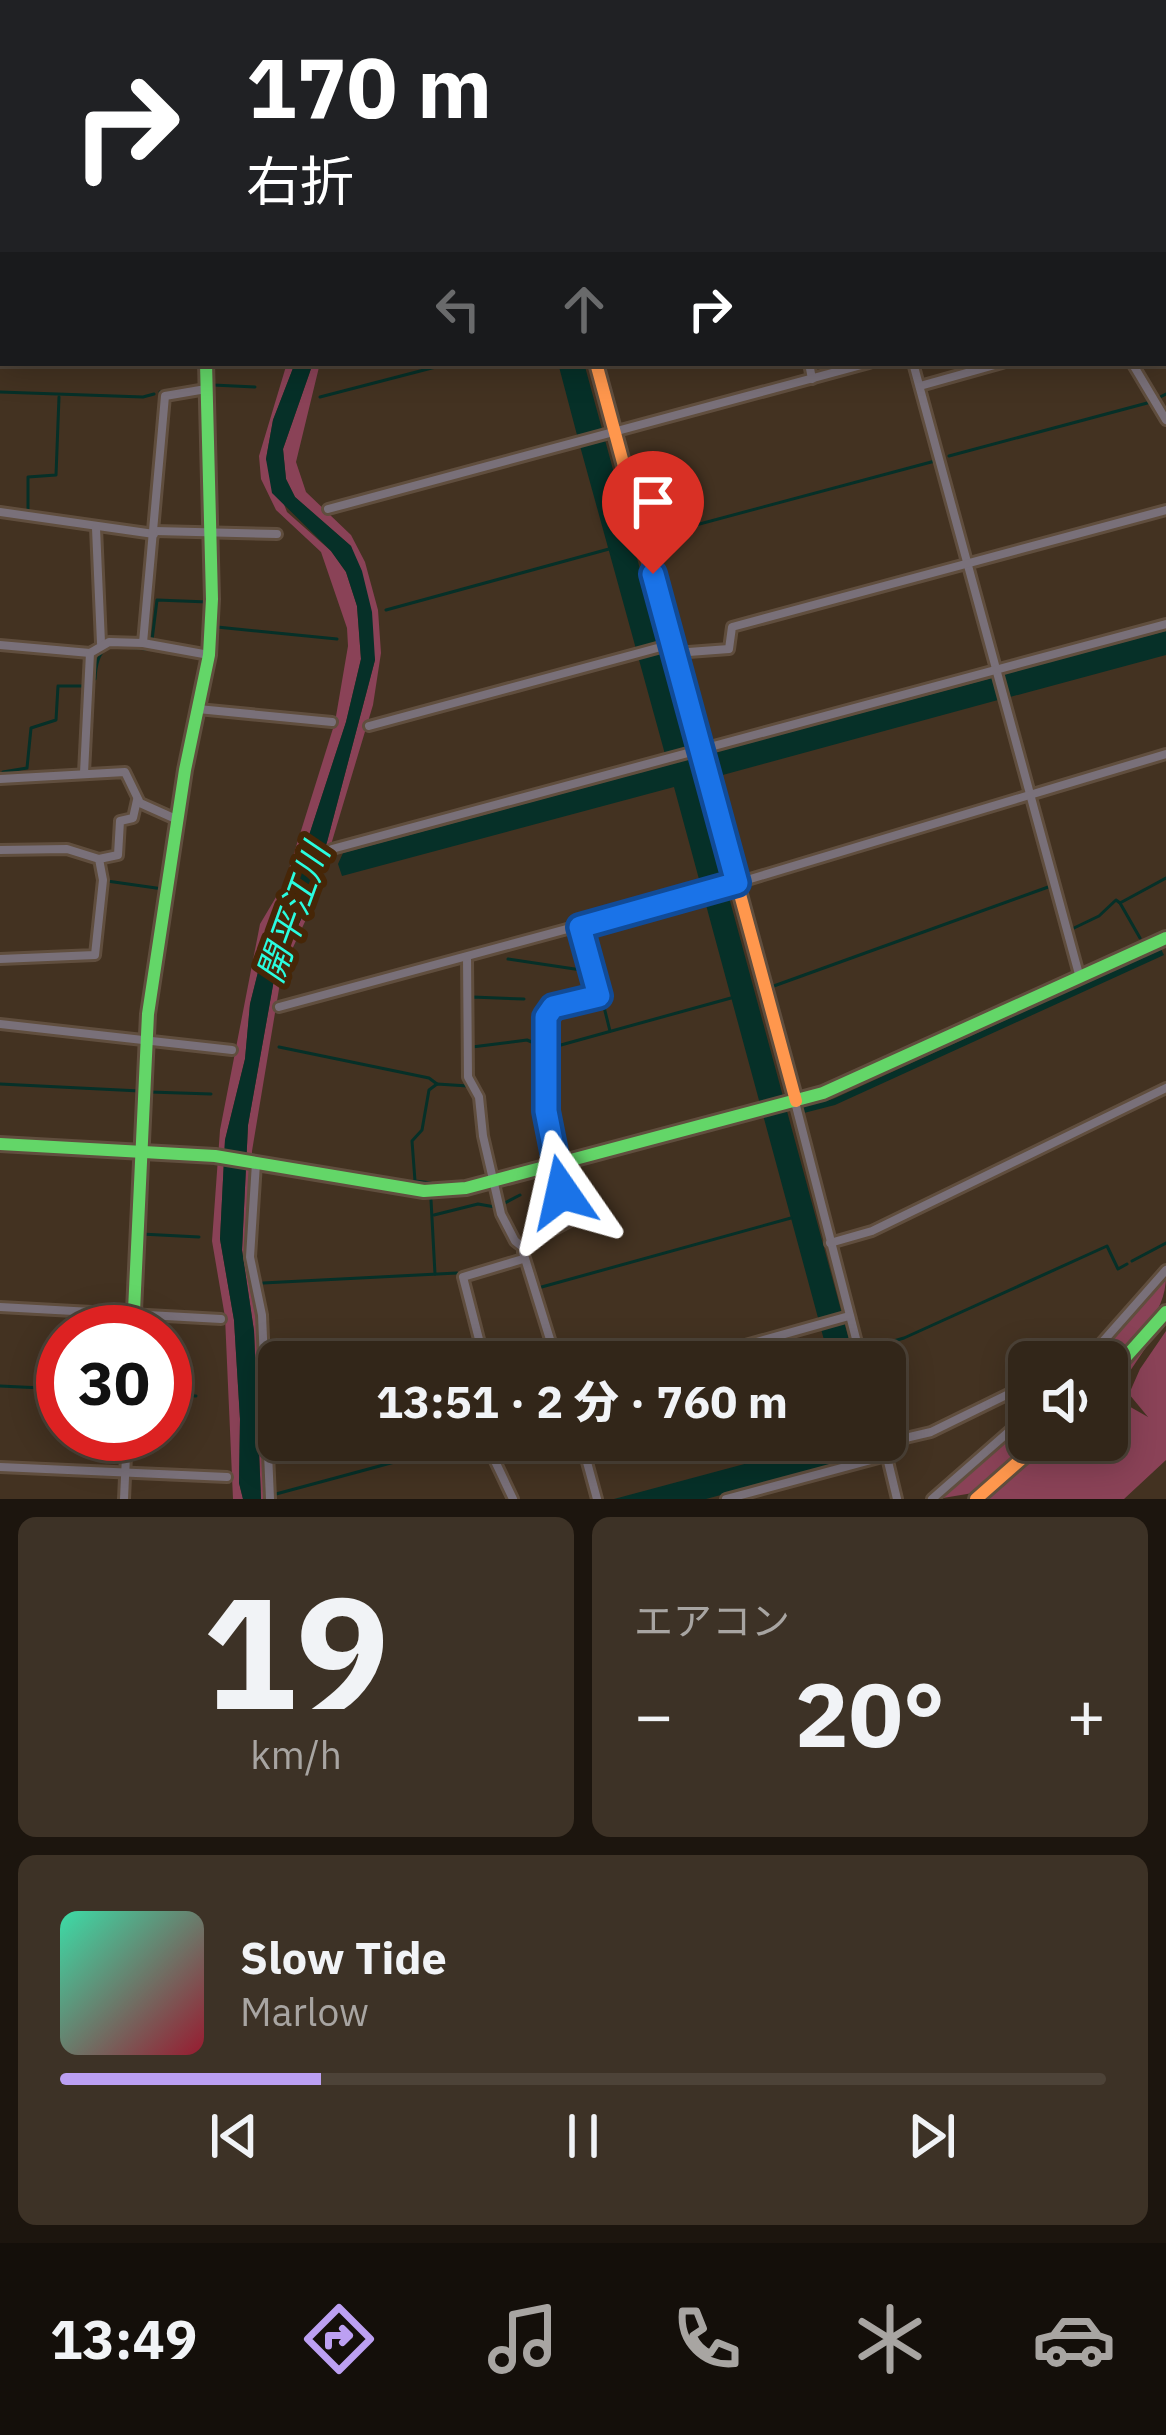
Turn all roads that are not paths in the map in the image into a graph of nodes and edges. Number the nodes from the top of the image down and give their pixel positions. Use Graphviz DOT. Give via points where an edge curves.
graph roads {
  1 [pos="206,366"];
  2 [pos="597,366"];
  3 [pos="810,366"];
  4 [pos="858,366"];
  5 [pos="914,366"];
  6 [pos="991,366"];
  7 [pos="1134,366"];
  8 [pos="812,379"];
  9 [pos="920,386"];
  10 [pos="206,389"];
  11 [pos="1166,420"];
  12 [pos="609,432"];
  13 [pos="328,508"];
  14 [pos="1166,510"];
  15 [pos="0,512"];
  16 [pos="96,528"];
  17 [pos="154,532"];
  18 [pos="210,532"];
  19 [pos="277,534"];
  20 [pos="967,564"];
  21 [pos="1166,624"];
  22 [pos="143,643"];
  23 [pos="101,644"];
  24 [pos="0,645"];
  25 [pos="670,648"];
  26 [pos="90,653"];
  27 [pos="209,655"];
  28 [pos="997,670"];
  29 [pos="198,709"];
  30 [pos="332,722"];
  31 [pos="369,725"];
  32 [pos="695,751"];
  33 [pos="1166,754"];
  34 [pos="84,773"];
  35 [pos="0,778"];
  36 [pos="1030,794"];
  37 [pos="136,800"];
  38 [pos="178,820"];
  39 [pos="332,849"];
  40 [pos="0,850"];
  41 [pos="99,859"];
  42 [pos="732,885"];
  43 [pos="580,927"];
  44 [pos="1165,941"];
  45 [pos="467,957"];
  46 [pos="0,959"];
  47 [pos="1080,978"];
  48 [pos="279,1007"];
  49 [pos="0,1024"];
  50 [pos="146,1040"];
  51 [pos="232,1050"];
  52 [pos="1166,1088"];
  53 [pos="791,1102"];
  54 [pos="0,1144"];
  55 [pos="141,1150"];
  56 [pos="254,1162"];
  57 [pos="556,1164"];
  58 [pos="495,1180"];
  59 [pos="830,1243"];
  60 [pos="524,1254"];
  61 [pos="1166,1270"];
  62 [pos="1166,1301"];
  63 [pos="134,1305"];
  64 [pos="0,1307"];
  65 [pos="36,1309"];
  66 [pos="1163,1316"];
  67 [pos="192,1317"];
  68 [pos="847,1317"];
  69 [pos="221,1319"];
  70 [pos="263,1341"];
  71 [pos="479,1341"];
  72 [pos="551,1341"];
  73 [pos="760,1341"];
  74 [pos="855,1341"];
  75 [pos="1103,1341"];
  76 [pos="1128,1355"];
  77 [pos="1008,1394"];
  78 [pos="1008,1432"];
  79 [pos="906,1437"];
  80 [pos="126,1461"];
  81 [pos="268,1461"];
  82 [pos="501,1461"];
  83 [pos="587,1461"];
  84 [pos="867,1461"];
  85 [pos="887,1461"];
  86 [pos="1019,1461"];
  87 [pos="0,1467"];
  88 [pos="125,1472"];
  89 [pos="227,1477"];
  90 [pos="124,1499"];
  91 [pos="270,1499"];
  92 [pos="512,1499"];
  93 [pos="597,1499"];
  94 [pos="726,1499"];
  95 [pos="897,1499"];
  96 [pos="932,1499"];
  97 [pos="976,1499"];
  1 -- 10 [label="street"];
  2 -- 12 [label="street"];
  3 -- 8 [label="street"];
  4 -- 8 [label="street"];
  5 -- 9 [label="street"];
  6 -- 9 [label="street"];
  7 -- 11 [label="street"];
  8 -- 12 [label="street"];
  9 -- 20 [label="street"];
  10 -- 17 [label="street" via="165,396"];
  10 -- 18 [label="street"];
  12 -- 13 [label="street"];
  12 -- 25 [label="street"];
  14 -- 20 [label="street"];
  15 -- 16 [label="street"];
  16 -- 17 [label="street"];
  16 -- 23 [label="street"];
  17 -- 18 [label="street"];
  17 -- 22 [label="street"];
  18 -- 19 [label="street"];
  18 -- 27 [label="street"];
  20 -- 25 [label="street" via="732,627 729,649"];
  20 -- 28 [label="street"];
  21 -- 28 [label="street"];
  22 -- 23 [label="street"];
  22 -- 27 [label="street"];
  23 -- 26 [label="street"];
  24 -- 26 [label="street"];
  25 -- 31 [label="street"];
  25 -- 32 [label="street"];
  26 -- 34 [label="street"];
  27 -- 29 [label="street"];
  28 -- 32 [label="street"];
  28 -- 36 [label="street"];
  29 -- 30 [label="street"];
  29 -- 38 [label="street"];
  32 -- 39 [label="street"];
  32 -- 42 [label="street"];
  33 -- 36 [label="street"];
  34 -- 35 [label="street"];
  34 -- 37 [label="street" via="125,772"];
  36 -- 42 [label="street"];
  36 -- 47 [label="street"];
  37 -- 38 [label="street"];
  37 -- 41 [label="street" via="133,818 120,821 118,855"];
  38 -- 50 [label="street"];
  40 -- 41 [label="street" via="67,848"];
  41 -- 46 [label="street" via="95,956"];
  42 -- 43 [label="street"];
  42 -- 53 [label="street"];
  43 -- 45 [label="street"];
  43 -- 57 [label="street" via="599,996 553,1007 546,1017 545,1099"];
  44 -- 47 [label="street"];
  45 -- 48 [label="street"];
  45 -- 58 [label="street" via="468,1077"];
  47 -- 53 [label="street" via="856,1081"];
  49 -- 50 [label="street"];
  50 -- 51 [label="street"];
  50 -- 55 [label="street"];
  52 -- 59 [label="street" via="872,1232"];
  53 -- 57 [label="street"];
  53 -- 59 [label="street"];
  54 -- 55 [label="street"];
  55 -- 56 [label="street"];
  55 -- 63 [label="street"];
  56 -- 58 [label="street" via="424,1191"];
  56 -- 70 [label="street" via="250,1257"];
  57 -- 58 [label="street"];
  57 -- 60 [label="street" via="568,1222"];
  58 -- 60 [label="street" via="501,1214"];
  59 -- 68 [label="street"];
  60 -- 71 [label="street" via="463,1277"];
  60 -- 72 [label="street"];
  61 -- 75 [label="street"];
  62 -- 66 [label="street"];
  64 -- 65 [label="street"];
  66 -- 76 [label="street"];
  67 -- 69 [label="street"];
  68 -- 73 [label="street"];
  68 -- 74 [label="street"];
  77 -- 79 [label="street"];
  78 -- 96 [label="street"];
  80 -- 88 [label="street"];
  81 -- 91 [label="street"];
  82 -- 92 [label="street"];
  83 -- 93 [label="street"];
  84 -- 94 [label="street"];
  85 -- 95 [label="street"];
  86 -- 97 [label="street"];
  87 -- 88 [label="street"];
  88 -- 89 [label="street"];
  88 -- 90 [label="street"];
}
